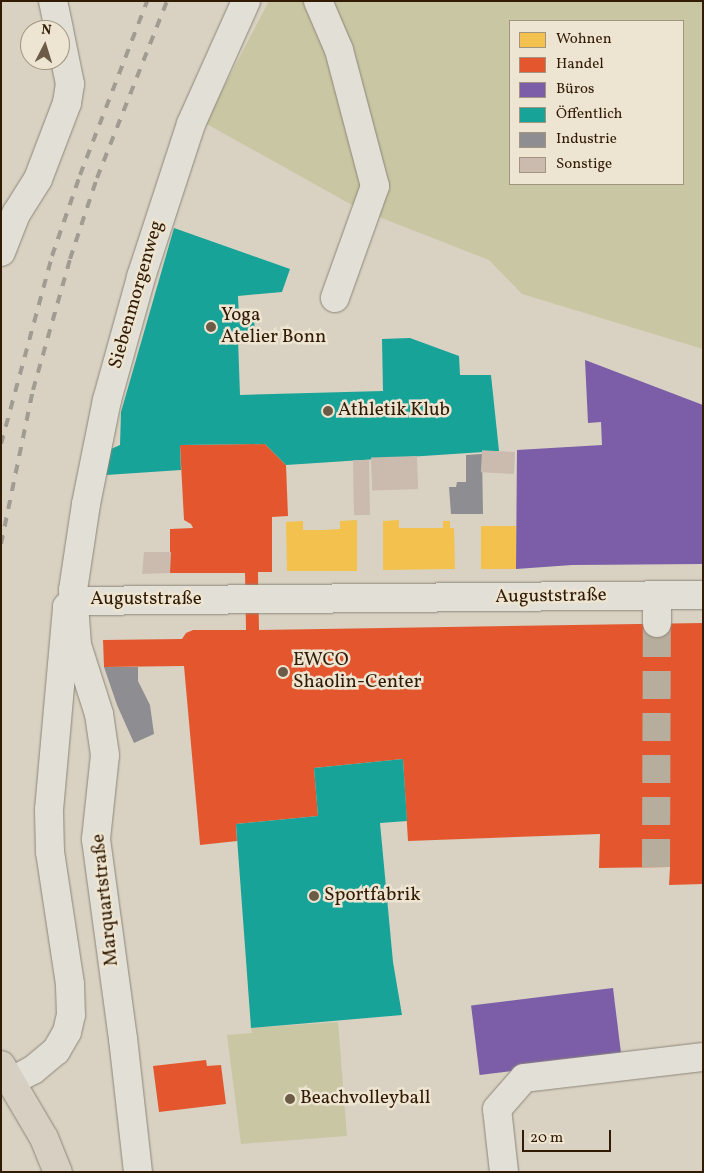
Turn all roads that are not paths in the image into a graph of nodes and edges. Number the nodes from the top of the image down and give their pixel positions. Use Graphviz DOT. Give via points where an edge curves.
graph roads {
  1 [pos="53,1"];
  2 [pos="246,1"];
  3 [pos="318,1"];
  4 [pos="57,20"];
  5 [pos="67,70"];
  6 [pos="1,252"];
  7 [pos="335,298"];
  8 [pos="657,595"];
  9 [pos="703,595"];
  10 [pos="72,601"];
  11 [pos="657,623"];
  12 [pos="703,1057"];
  13 [pos="7,1073"];
  14 [pos="58,1172"];
  15 [pos="138,1172"];
  16 [pos="504,1172"];
  1 -- 4 [label="street"];
  2 -- 10 [label="street, Siebenmorgenweg" via="191,124 155,230 107,400 86,504"];
  3 -- 7 [label="street" via="340,50 375,186"];
  5 -- 6 [label="street" via="70,84 67,103 38,179 16,214"];
  8 -- 9 [label="street, Auguststraße"];
  8 -- 10 [label="street, Auguststraße"];
  8 -- 11 [label="street"];
  10 -- 13 [label="street, Auguststraße" via="67,606 64,626 49,810 50,852 72,1015 56,1051 33,1070"];
  10 -- 15 [label="street, Marquartstraße" via="77,645 99,714 105,755 96,840"];
  12 -- 16 [label="street" via="524,1078 497,1109"];
  13 -- 14 [label="main road" via="44,1138"];
}
